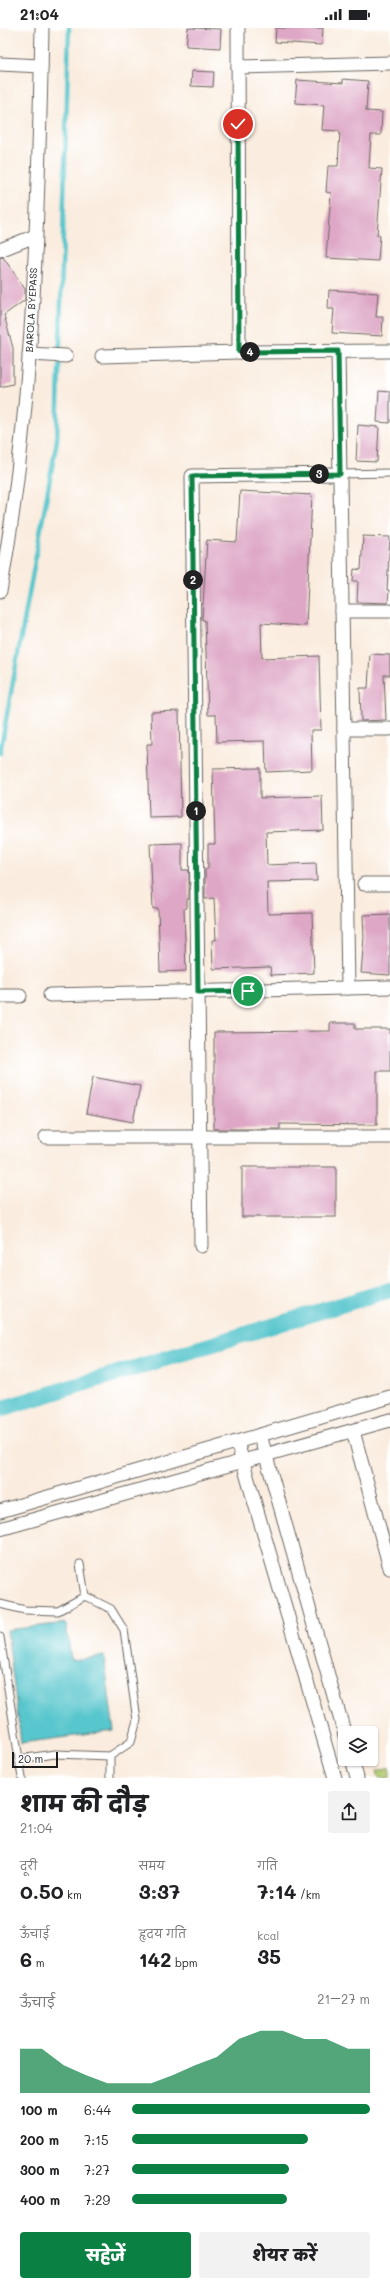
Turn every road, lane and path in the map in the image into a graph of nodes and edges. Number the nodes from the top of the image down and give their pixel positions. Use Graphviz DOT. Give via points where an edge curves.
graph roads {
  1 [pos="42,28"];
  2 [pos="238,28"];
  3 [pos="390,63"];
  4 [pos="0,64"];
  5 [pos="41,66"];
  6 [pos="238,67"];
  7 [pos="35,236"];
  8 [pos="0,250"];
  9 [pos="338,351"];
  10 [pos="239,352"];
  11 [pos="390,352"];
  12 [pos="29,354"];
  13 [pos="66,356"];
  14 [pos="102,356"];
  15 [pos="390,473"];
  16 [pos="340,474"];
  17 [pos="0,591"];
  18 [pos="342,611"];
  19 [pos="390,611"];
  20 [pos="344,729"];
  21 [pos="390,730"];
  22 [pos="364,884"];
  23 [pos="390,884"];
  24 [pos="390,987"];
  25 [pos="348,988"];
  26 [pos="198,992"];
  27 [pos="50,995"];
  28 [pos="0,996"];
  29 [pos="20,996"];
  30 [pos="199,1135"];
  31 [pos="46,1137"];
  32 [pos="390,1137"];
  33 [pos="201,1246"];
  34 [pos="390,1397"];
  35 [pos="390,1420"];
  36 [pos="353,1430"];
  37 [pos="260,1435"];
  38 [pos="237,1442"];
  39 [pos="266,1455"];
  40 [pos="242,1461"];
  41 [pos="0,1511"];
  42 [pos="0,1530"];
  43 [pos="80,1564"];
  44 [pos="390,1568"];
  45 [pos="85,1596"];
  46 [pos="0,1604"];
  47 [pos="0,1637"];
  48 [pos="342,1726"];
  49 [pos="110,1756"];
  50 [pos="19,1759"];
  51 [pos="354,1766"];
  52 [pos="22,1778"];
  53 [pos="110,1778"];
  54 [pos="335,1778"];
  55 [pos="357,1778"];
  1 -- 5 [label="street, BAROLA BYEPASS"];
  2 -- 6 [label="street"];
  3 -- 6 [label="street"];
  4 -- 5 [label="street"];
  5 -- 7 [label="street, BAROLA BYEPASS" via="41,127"];
  6 -- 10 [label="street"];
  7 -- 8 [label="street"];
  7 -- 12 [label="street, BAROLA BYEPASS"];
  9 -- 10 [label="street"];
  9 -- 11 [label="street"];
  9 -- 16 [label="street"];
  10 -- 14 [label="street"];
  12 -- 13 [label="street"];
  12 -- 17 [label="street, BAROLA BYEPASS" via="22,445"];
  15 -- 16 [label="lane"];
  16 -- 18 [label="street"];
  16 -- 26 [label="street" via="192,476"];
  18 -- 19 [label="street"];
  18 -- 20 [label="street"];
  20 -- 21 [label="street"];
  20 -- 25 [label="street"];
  22 -- 23 [label="street"];
  24 -- 25 [label="street"];
  25 -- 26 [label="street"];
  26 -- 27 [label="street"];
  26 -- 30 [label="street"];
  28 -- 29 [label="street"];
  30 -- 31 [label="street"];
  30 -- 32 [label="street"];
  30 -- 33 [label="street"];
  34 -- 37 [label="street"];
  35 -- 36 [label="street"];
  36 -- 39 [label="street"];
  36 -- 44 [label="street"];
  37 -- 38 [label="street"];
  37 -- 39 [label="street"];
  38 -- 40 [label="street"];
  38 -- 41 [label="street"];
  39 -- 40 [label="street"];
  39 -- 48 [label="street"];
  40 -- 42 [label="street"];
  40 -- 54 [label="street"];
  43 -- 45 [label="lane"];
  45 -- 46 [label="lane" via="58,1611 24,1610"];
  45 -- 49 [label="lane" via="111,1609 124,1630 137,1720 131,1742"];
  47 -- 50 [label="lane"];
  49 -- 50 [label="lane" via="55,1754"];
  49 -- 53 [label="lane"];
  50 -- 52 [label="lane"];
  51 -- 55 [label="street"];
}
